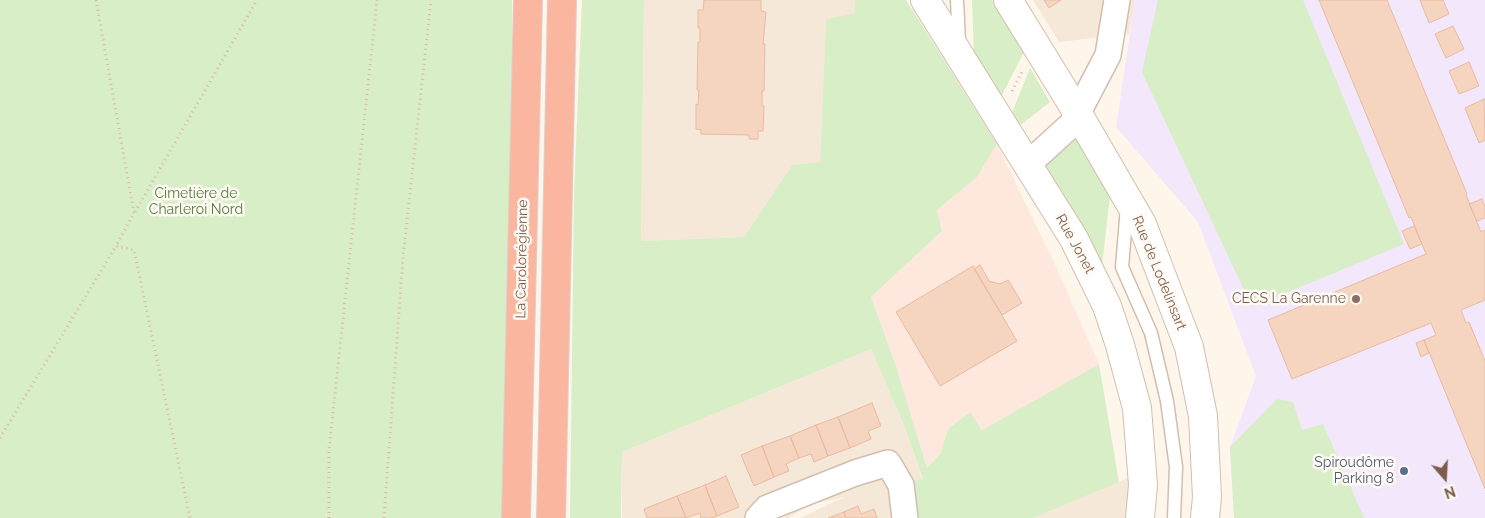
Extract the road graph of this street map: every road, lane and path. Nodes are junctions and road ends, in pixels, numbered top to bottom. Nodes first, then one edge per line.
1 (96, 0) edge
2 (257, 0) edge
3 (376, 0) edge
4 (430, 0) edge
5 (528, 0) edge
6 (562, 0) edge
7 (925, 0) edge
8 (957, 0) edge
9 (1008, 0) edge
10 (1117, 0) edge
11 (1039, 50) junction
12 (960, 57) junction
13 (995, 110) junction
14 (1077, 112) junction
15 (1027, 165) junction
16 (1127, 199) junction
17 (134, 213) junction
18 (116, 246) junction
19 (0, 438) edge
20 (190, 518) edge
21 (329, 518) edge
22 (384, 518) edge
23 (516, 518) edge
24 (551, 518) edge
25 (758, 518) edge
26 (906, 518) edge
27 (1140, 518) edge
28 (1174, 518) edge
29 (1205, 518) edge

1 - 17 path
2 - 17 path
3 - 21 path
4 - 22 path
5 - 23 highway, La Carolorégienne
6 - 24 highway
7 - 12 street, Rue Jonet
8 - 12 lane
9 - 11 street, Rue de Lodelinsart
10 - 14 street
11 - 13 path
11 - 14 street, Rue de Lodelinsart
12 - 13 street, Rue Jonet
13 - 15 street, Rue Jonet
14 - 15 street
14 - 16 street, Rue de Lodelinsart
15 - 27 street, Rue Jonet
16 - 28 lane
16 - 29 street, Rue de Lodelinsart
17 - 18 path
18 - 19 path
18 - 20 path
25 - 26 street

